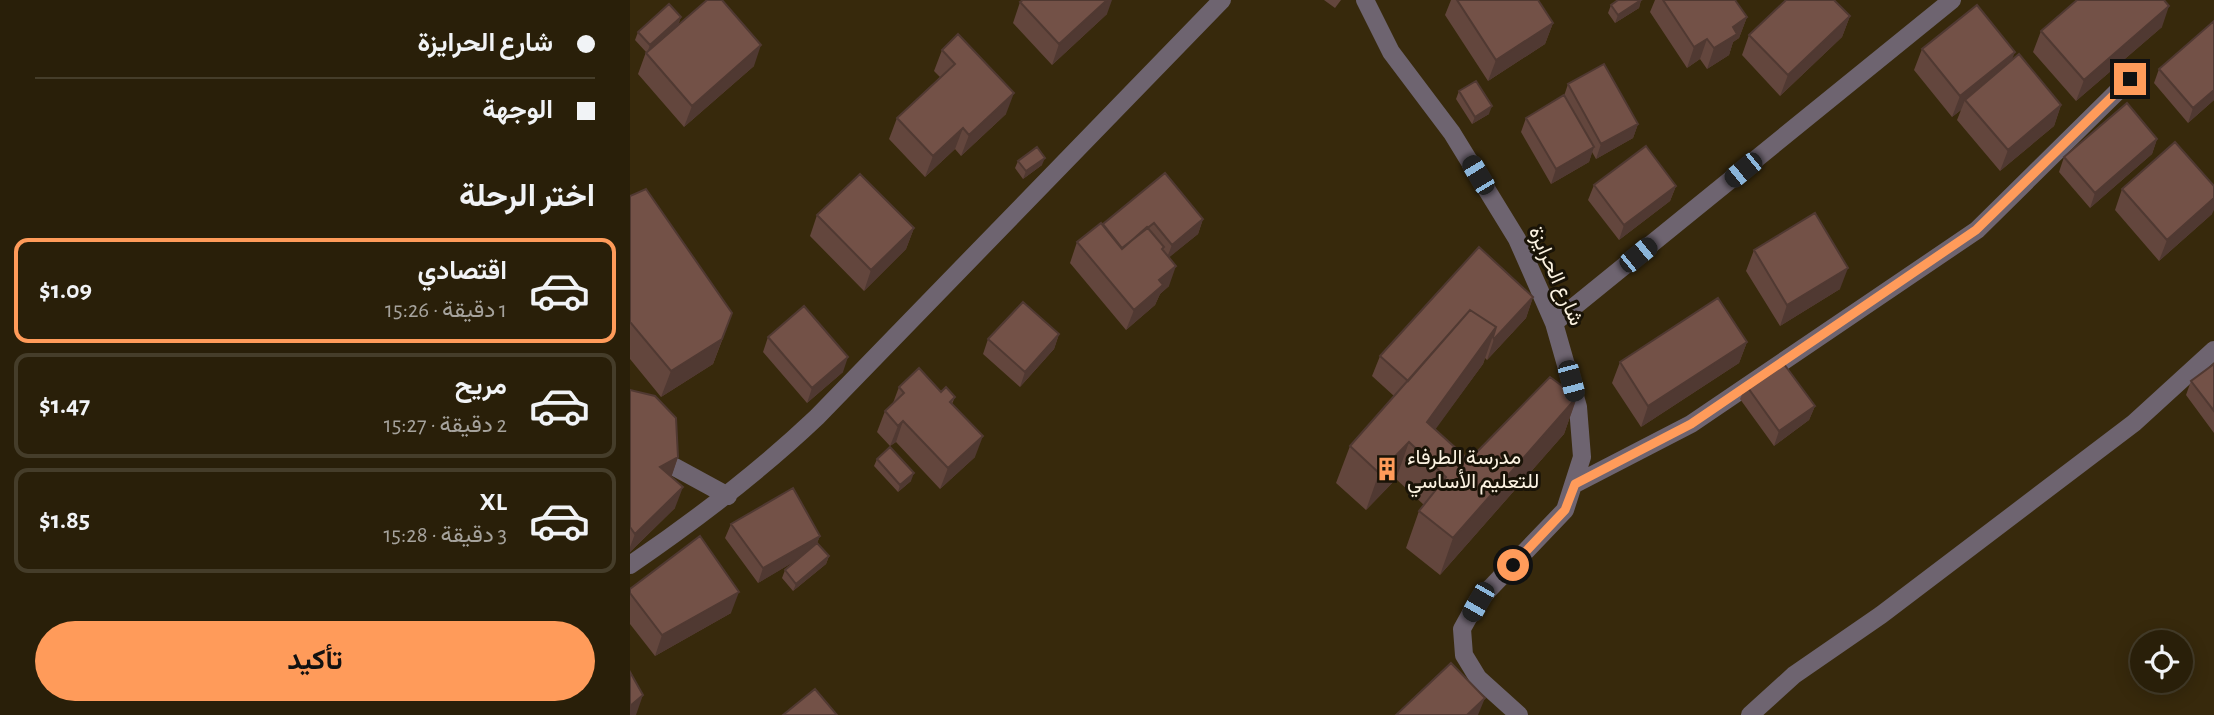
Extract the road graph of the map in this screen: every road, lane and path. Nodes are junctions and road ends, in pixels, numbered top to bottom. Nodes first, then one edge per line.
1 (1223, 0) edge
2 (1365, 0) edge
3 (1952, 0) edge
4 (2130, 79) dead end
5 (1554, 323) junction
6 (2214, 350) edge
7 (630, 437) edge
8 (1575, 484) junction
9 (728, 496) junction
10 (630, 565) edge
11 (1519, 715) edge
12 (1750, 715) edge

1 - 9 street
2 - 5 street, شارع الحرايزة
3 - 5 street
4 - 8 street
5 - 8 street, شارع الحرايزة
6 - 12 street
7 - 9 street
8 - 11 street, شارع الحرايزة
9 - 10 street

